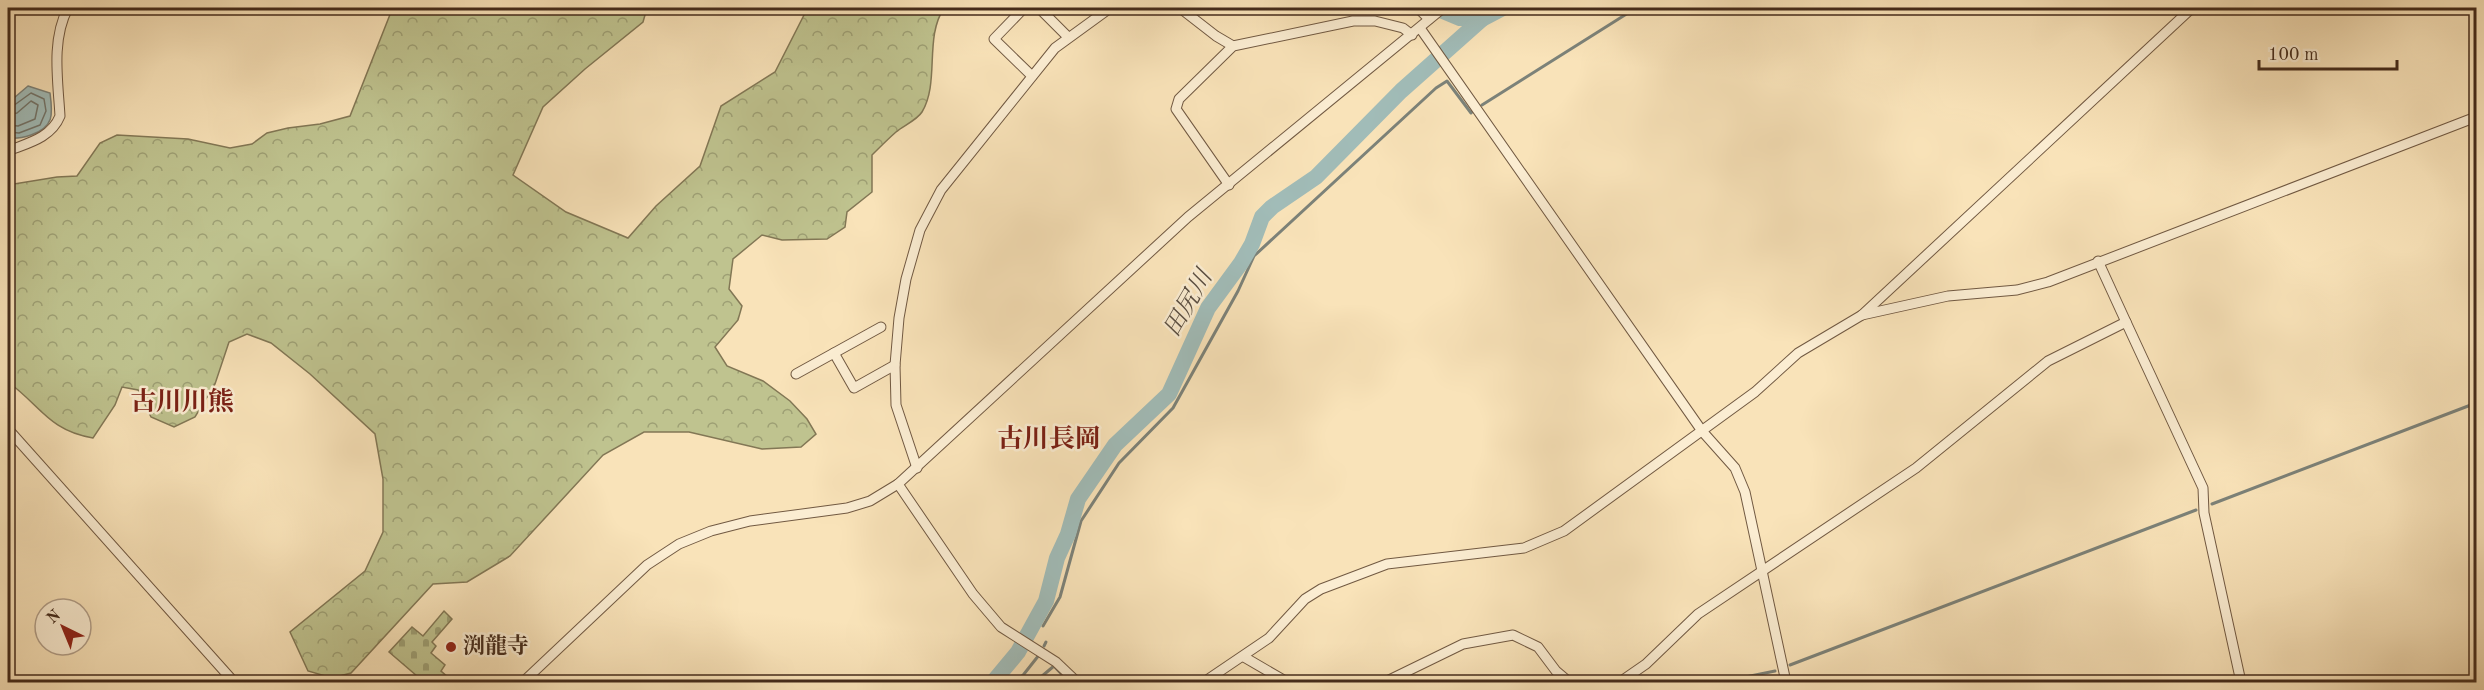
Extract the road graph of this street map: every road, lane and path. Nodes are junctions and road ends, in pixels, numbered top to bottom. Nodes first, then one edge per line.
1 (68, 8) edge
2 (1024, 8) edge
3 (1039, 8) edge
4 (1110, 8) edge
5 (1180, 8) edge
6 (1418, 8) edge
7 (1443, 8) edge
8 (2192, 8) edge
9 (1432, 17) junction
10 (1420, 28) junction
11 (1412, 35) junction
12 (1068, 37) junction
13 (1233, 46) junction
14 (1032, 76) junction
15 (2476, 117) edge
16 (8, 151) edge
17 (1229, 185) junction
18 (2098, 261) junction
19 (1862, 315) junction
20 (2126, 322) junction
21 (881, 327) dead end
22 (834, 353) junction
23 (896, 365) junction
24 (796, 374) dead end
25 (8, 429) edge
26 (1702, 431) junction
27 (11, 440) edge
28 (917, 468) junction
29 (898, 484) junction
30 (1761, 570) junction
31 (1244, 657) junction
32 (234, 682) edge
33 (523, 682) edge
34 (1077, 682) edge
35 (1204, 682) edge
36 (1287, 682) edge
37 (1385, 682) edge
38 (1569, 682) edge
39 (1620, 682) edge
40 (1786, 682) edge
41 (2241, 682) edge

1 - 16 street
2 - 14 street
3 - 12 street
4 - 12 street
5 - 13 street
6 - 9 street
7 - 9 street
8 - 19 street
9 - 10 street
10 - 11 street
10 - 26 street
11 - 13 street
11 - 17 street
12 - 14 street
13 - 17 street
14 - 23 street
15 - 18 street
17 - 28 street
18 - 19 street
18 - 20 street
19 - 26 street
20 - 30 street
20 - 41 street
21 - 22 street
22 - 23 street
22 - 24 street
23 - 28 street
25 - 27 street
26 - 30 street
26 - 31 street
27 - 32 street
28 - 29 street
29 - 33 street
29 - 34 street
30 - 39 street
30 - 40 street
31 - 35 street
31 - 36 street
37 - 38 street

